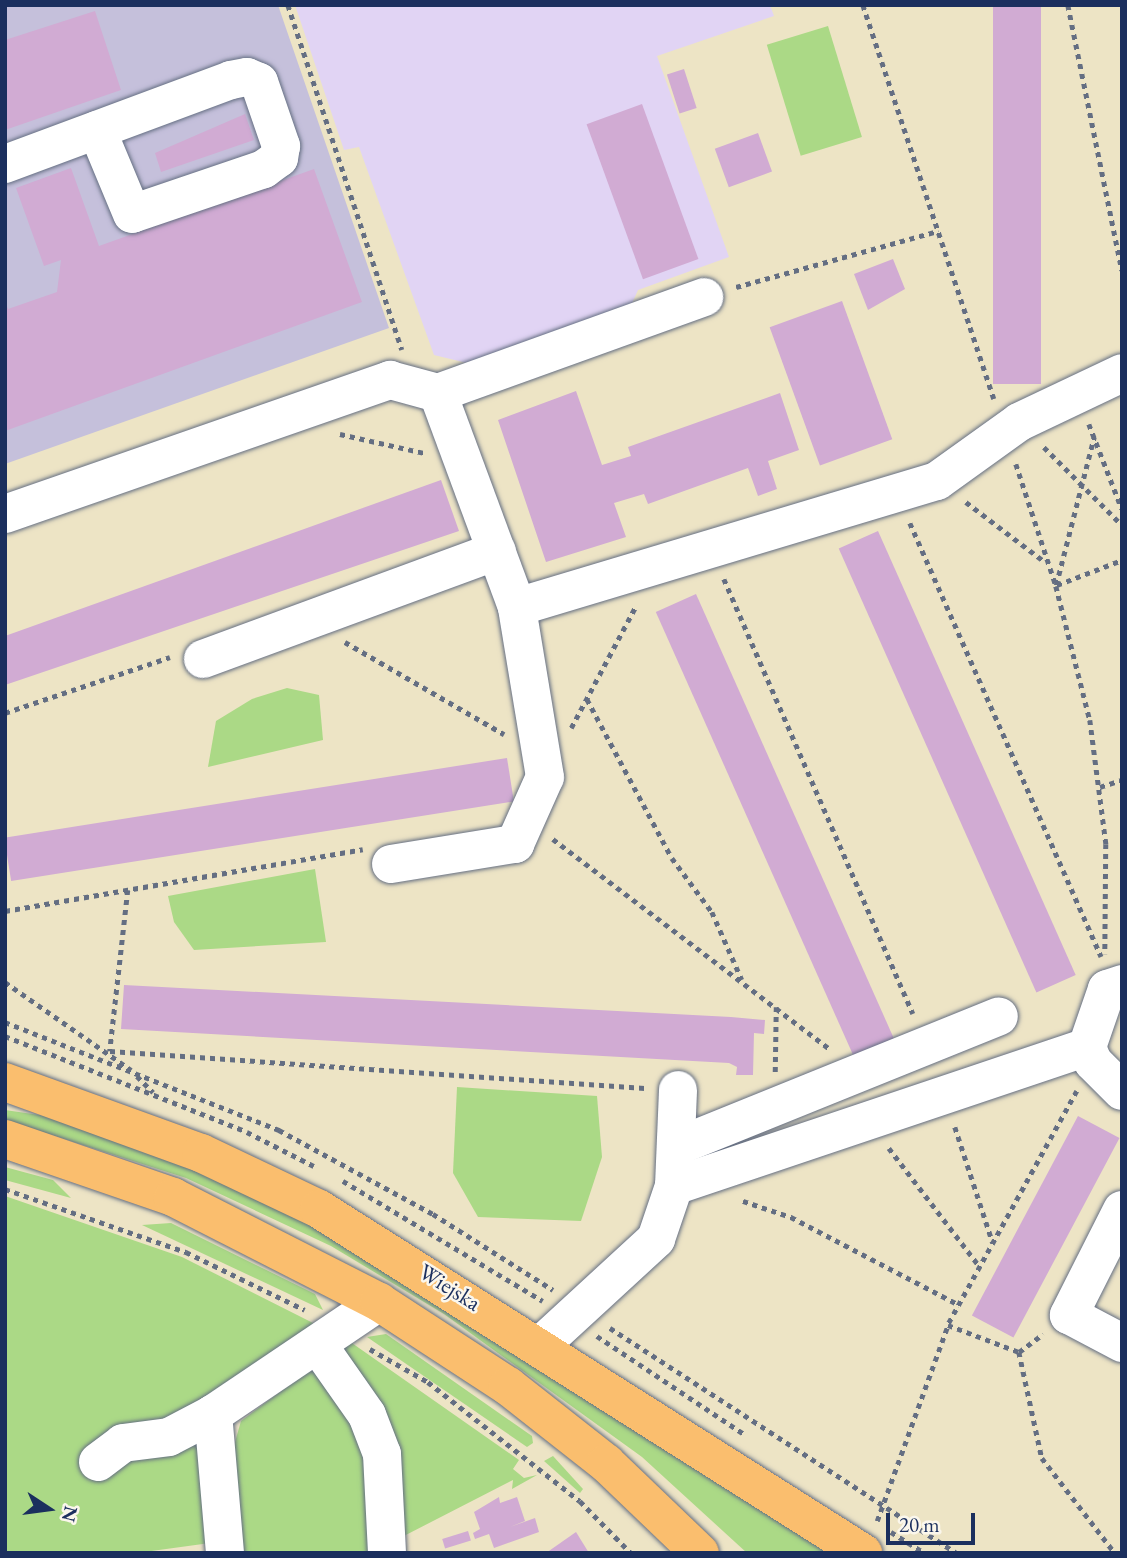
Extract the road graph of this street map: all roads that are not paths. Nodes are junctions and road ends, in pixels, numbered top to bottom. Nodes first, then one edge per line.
1 (97, 130) junction
2 (5, 164) edge
3 (704, 297) road end
4 (1122, 373) edge
5 (423, 388) junction
6 (5, 514) edge
7 (497, 551) junction
8 (517, 607) junction
9 (203, 659) road end
10 (391, 864) road end
11 (1122, 984) edge
12 (999, 1016) dead end
13 (1090, 1055) junction
14 (5, 1082) edge
15 (678, 1090) road end
16 (1122, 1091) edge
17 (5, 1139) edge
18 (678, 1146) junction
19 (674, 1186) junction
20 (1122, 1210) edge
21 (379, 1302) junction
22 (1122, 1343) edge
23 (542, 1344) junction
24 (318, 1345) junction
25 (213, 1414) junction
26 (98, 1462) dead end
27 (875, 1534) edge
28 (225, 1553) edge
29 (387, 1553) edge
30 (701, 1553) edge

1 - 1 street
1 - 2 street
3 - 5 street
4 - 8 street
5 - 6 street
5 - 7 street
7 - 8 street
7 - 9 street
8 - 10 street
11 - 13 street
12 - 18 street
13 - 16 street
13 - 19 street
14 - 23 main road, Wiejska
15 - 18 street
17 - 21 main road
18 - 19 street
19 - 23 street
20 - 22 street
21 - 24 street
21 - 30 main road
23 - 27 main road, Wiejska
24 - 25 street
24 - 29 street
25 - 26 street
25 - 28 street

